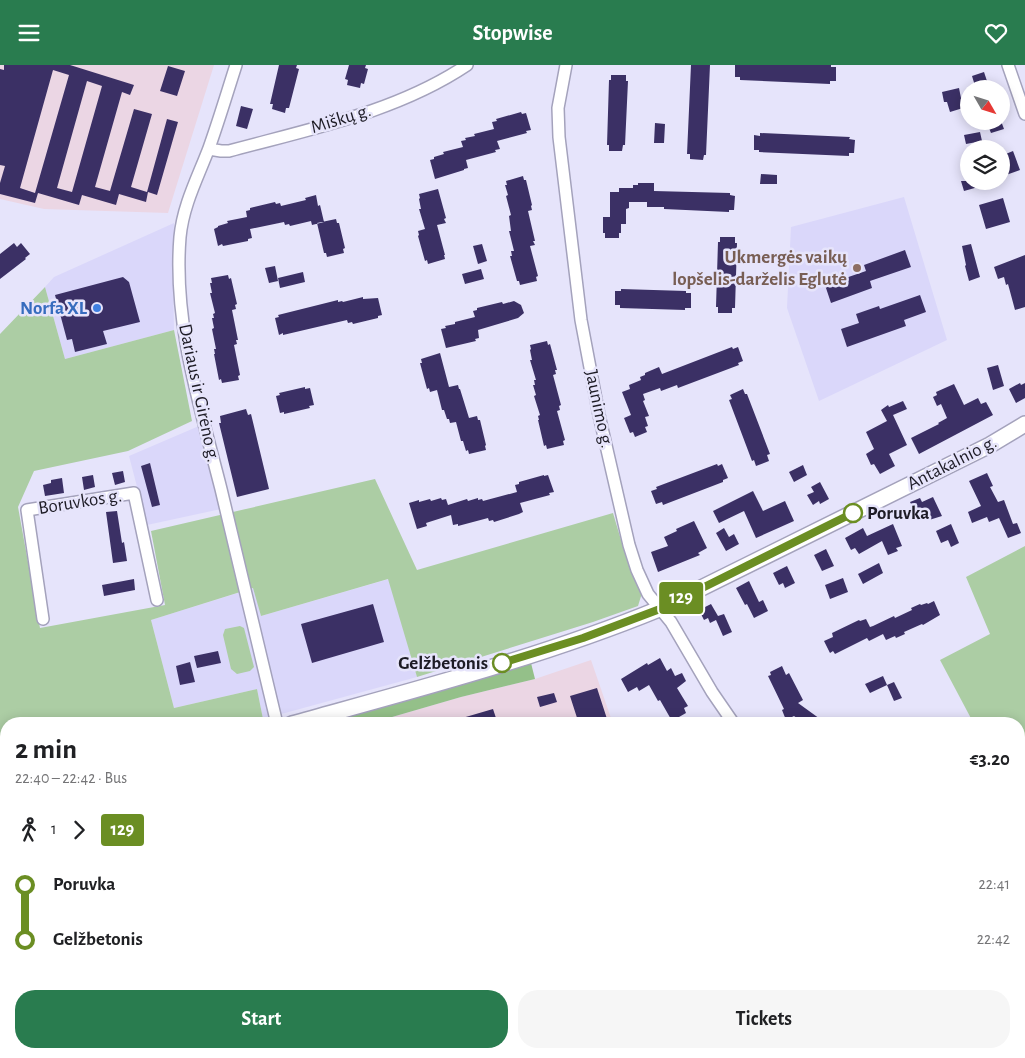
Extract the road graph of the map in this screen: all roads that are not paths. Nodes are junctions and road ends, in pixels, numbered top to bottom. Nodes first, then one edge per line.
1 (236, 65) edge
2 (467, 65) edge
3 (566, 65) edge
4 (1008, 65) edge
5 (1025, 114) edge
6 (209, 149) junction
7 (1025, 424) edge
8 (157, 600) dead end
9 (660, 609) junction
10 (43, 619) dead end
11 (275, 717) edge
12 (318, 717) edge
13 (729, 717) edge

1 - 6 street, Dariaus ir Girėno g.
2 - 6 street, Miškų g.
3 - 9 street, Jaunimo g.
4 - 5 street
6 - 11 street, Dariaus ir Girėno g.
7 - 9 main road, Antakalnio g.
8 - 10 street, Boruvkos g.
9 - 12 main road, Antakalnio g.
9 - 13 street, Jaunimo g.

